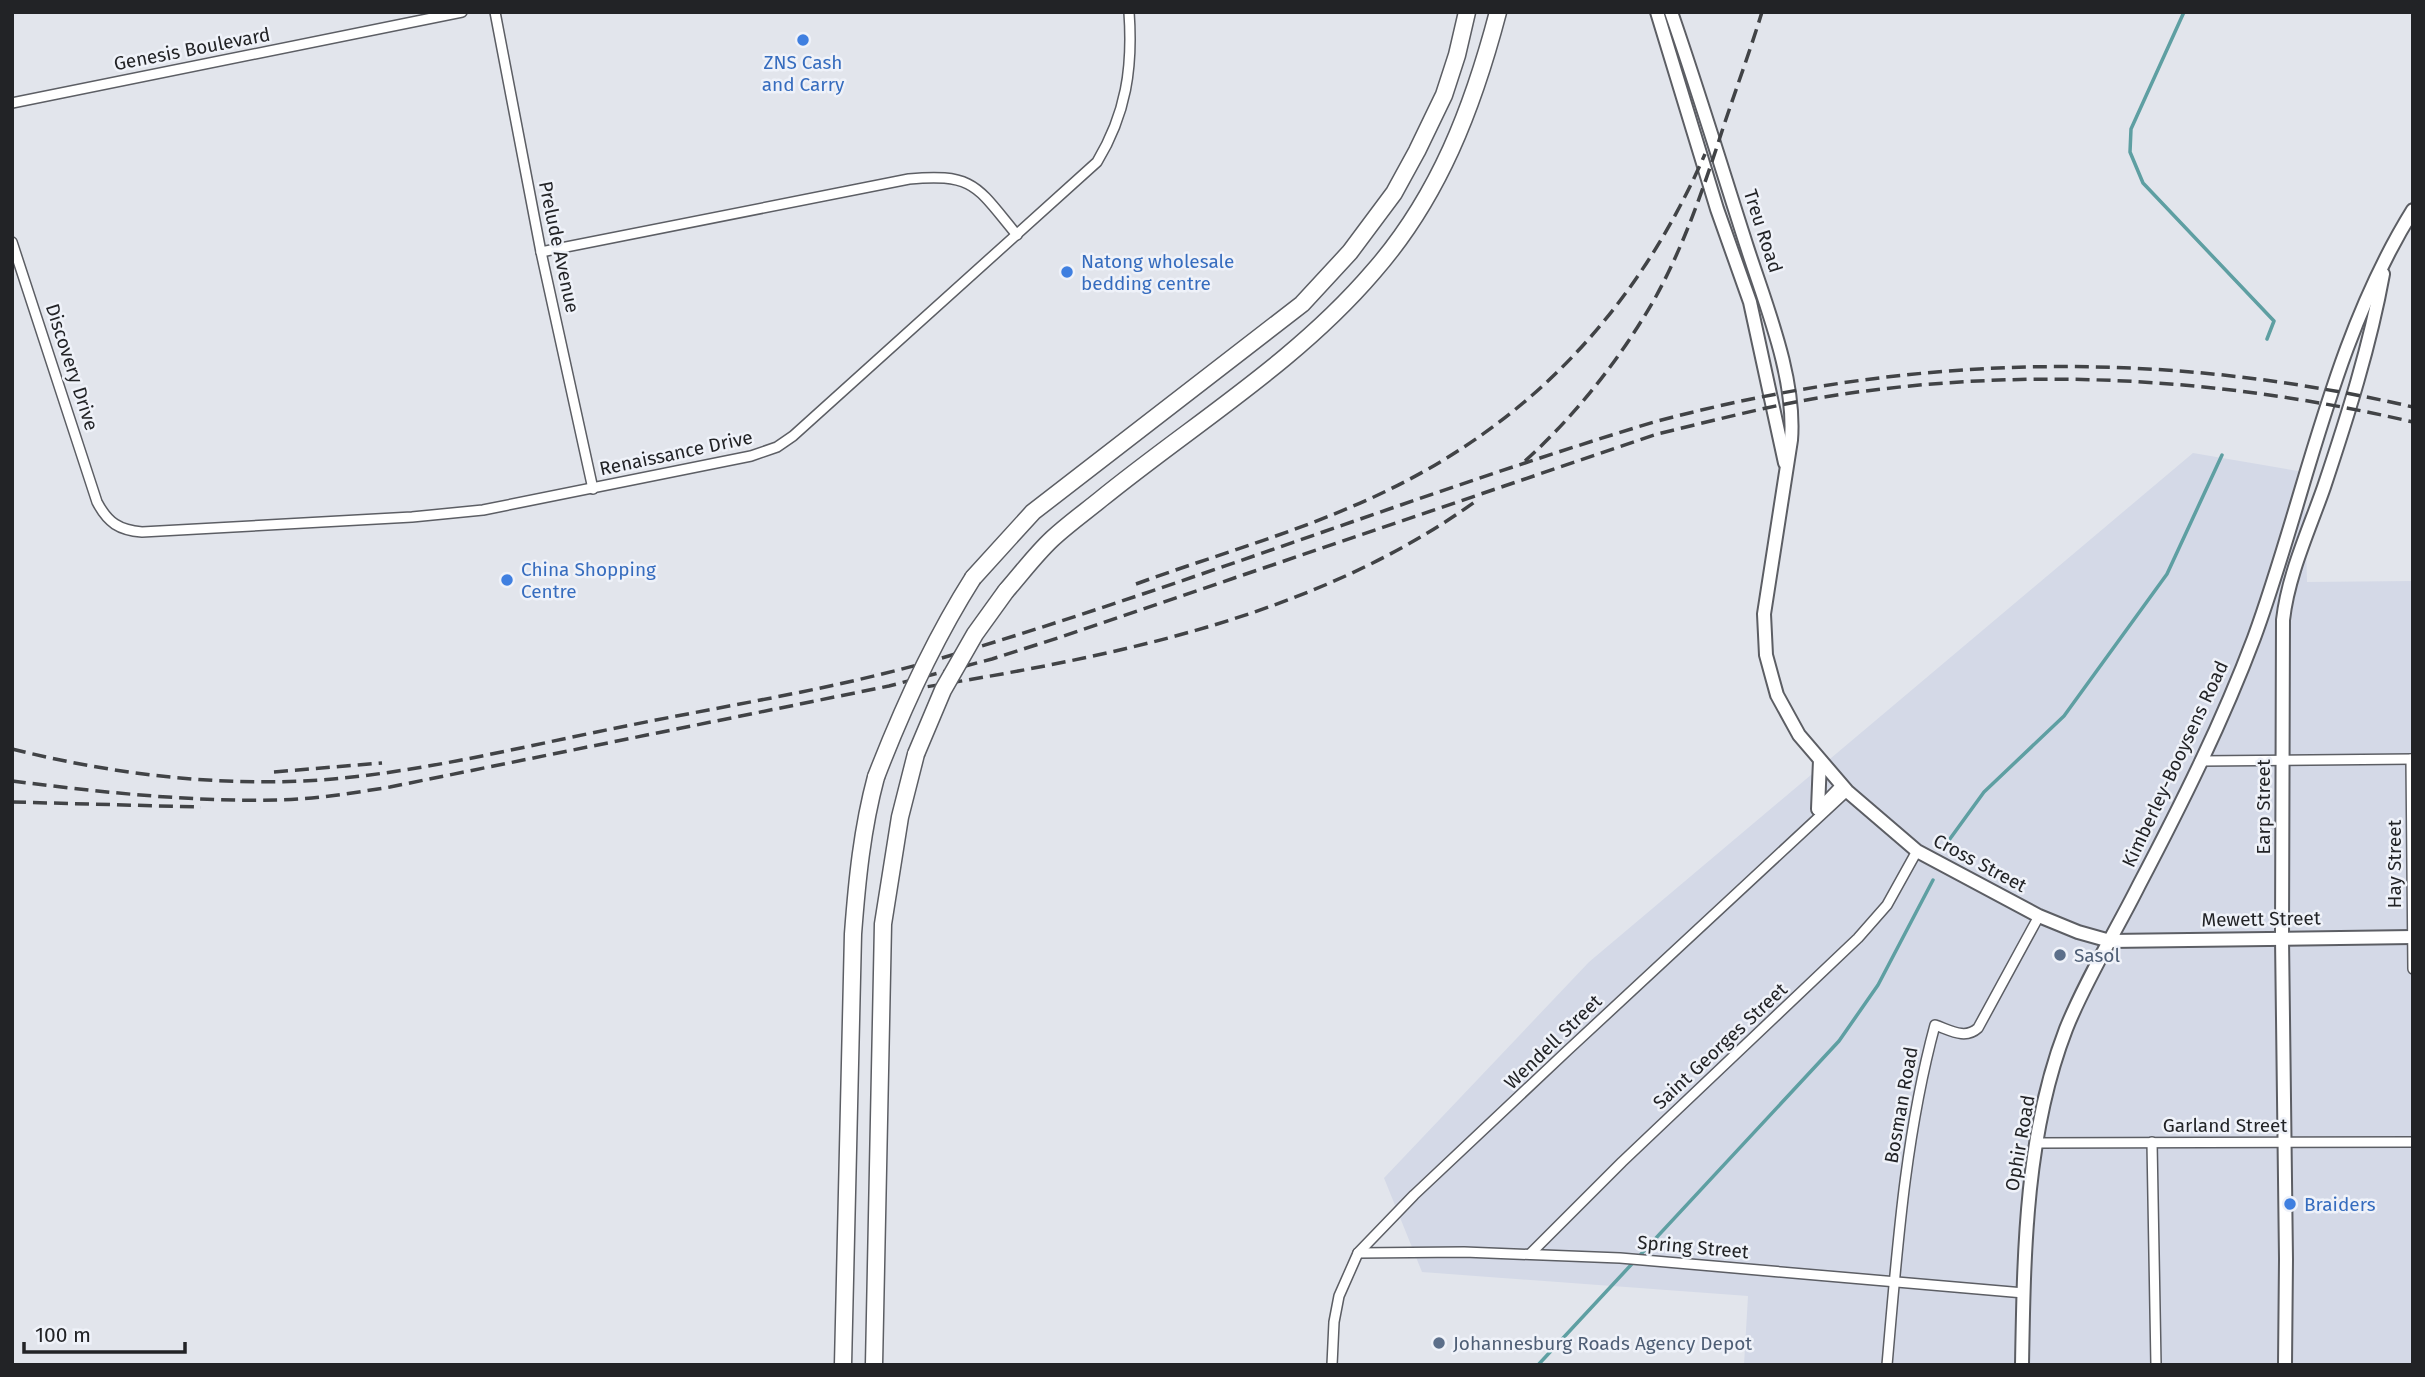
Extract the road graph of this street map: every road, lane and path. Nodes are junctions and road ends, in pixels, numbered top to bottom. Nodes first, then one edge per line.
1 (462, 12) edge
2 (495, 12) edge
3 (1129, 12) edge
4 (1468, 12) edge
5 (1499, 12) edge
6 (1657, 12) edge
7 (1671, 12) edge
8 (12, 103) edge
9 (2413, 210) edge
10 (1017, 235) junction
11 (12, 242) edge
12 (541, 252) junction
13 (2384, 264) junction
14 (1786, 466) junction
15 (593, 489) junction
16 (97, 502) joint
17 (2300, 556) junction
18 (2268, 596) junction
19 (2254, 637) junction
20 (2282, 638) junction
21 (2412, 759) edge
22 (1820, 760) junction
23 (2283, 760) junction
24 (2200, 761) junction
25 (1844, 788) junction
26 (1818, 809) junction
27 (1923, 855) junction
28 (1773, 858) junction
29 (2039, 916) junction
30 (2412, 937) edge
31 (2282, 938) junction
32 (2110, 941) junction
33 (2413, 969) edge
34 (2152, 1142) junction
35 (2284, 1142) junction
36 (2413, 1142) edge
37 (2037, 1143) junction
38 (1358, 1253) junction
39 (1530, 1254) junction
40 (1893, 1282) junction
41 (2024, 1293) junction
42 (843, 1365) edge
43 (874, 1365) edge
44 (1332, 1365) edge
45 (1887, 1365) edge
46 (2022, 1365) edge
47 (2156, 1365) edge
48 (2286, 1365) edge

1 - 8 street, Genesis Boulevard
2 - 12 street, Prelude Avenue
3 - 10 street, Renaissance Drive
4 - 42 highway, bridge
5 - 43 highway, bridge
6 - 14 street, Treu Road
7 - 14 street, Treu Road
9 - 13 street, Earp Street
10 - 12 street
10 - 15 street, Renaissance Drive
11 - 16 street, Discovery Drive
12 - 15 street, Prelude Avenue
13 - 17 street, Earp Street
13 - 18 street, Earp Street
14 - 22 street, Treu Road
15 - 16 street, Renaissance Drive
17 - 18 street
17 - 20 street, Earp Street
18 - 19 street, Kimberley-Booysens Road
19 - 20 street
19 - 24 street, Kimberley-Booysens Road
20 - 23 street, Earp Street
21 - 23 street
21 - 30 street, Hay Street
22 - 25 street, Treu Road
22 - 26 street
23 - 24 street
23 - 31 street, Earp Street
24 - 32 street, Kimberley-Booysens Road
25 - 26 street, Wendell Street
25 - 27 street, Cross Street
25 - 28 street, Wendell Street
26 - 28 street, Wendell Street
27 - 29 street, Cross Street
27 - 39 street, Saint Georges Street
28 - 38 street, Wendell Street
29 - 32 street, Cross Street
29 - 40 street, Bosman Road
30 - 31 street, Mewett Street
30 - 33 street, Hay Street
31 - 32 street, Mewett Street
31 - 35 street, Earp Street
32 - 37 street, Ophir Road
34 - 35 street, Garland Street
34 - 37 street, Garland Street
34 - 47 street
35 - 36 street, Garland Street
35 - 48 street, Earp Street
37 - 41 street, Ophir Road
38 - 39 street, Spring Street
38 - 44 street
39 - 40 street, Spring Street
40 - 41 street, Spring Street
40 - 45 street, Bosman Road
41 - 46 street, Ophir Road

